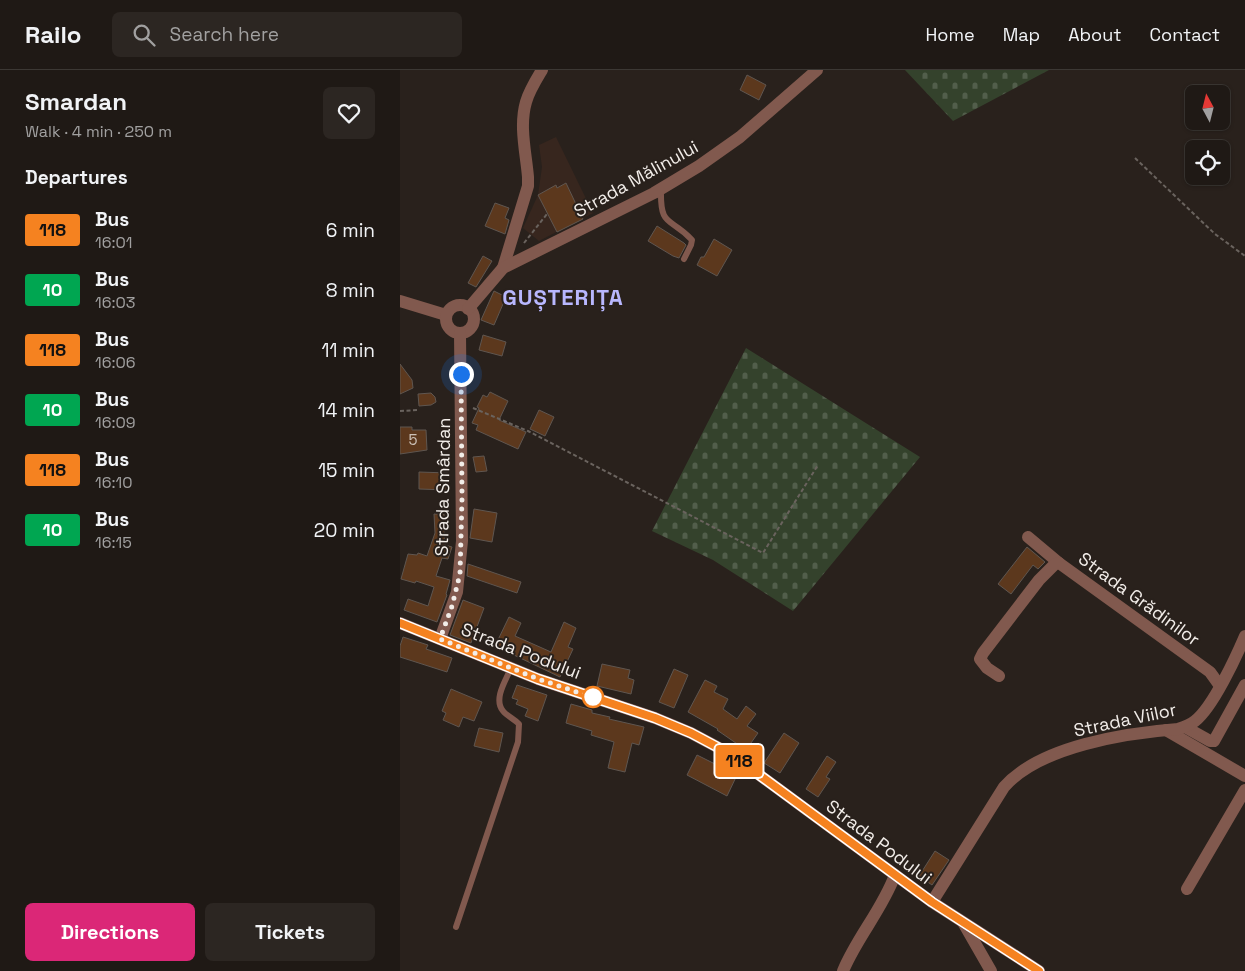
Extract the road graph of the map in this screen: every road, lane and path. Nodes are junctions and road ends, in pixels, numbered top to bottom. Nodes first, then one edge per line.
1 (542, 70) edge
2 (818, 70) edge
3 (1135, 158) dead end
4 (661, 189) junction
5 (547, 214) dead end
6 (522, 245) dead end
7 (1245, 256) edge
8 (684, 259) dead end
9 (504, 268) junction
10 (400, 302) edge
11 (468, 309) junction
12 (446, 315) junction
13 (460, 333) junction
14 (418, 410) dead end
15 (478, 410) dead end
16 (400, 411) edge
17 (818, 465) dead end
18 (1028, 537) dead end
19 (1059, 563) junction
20 (400, 623) edge
21 (1245, 636) edge
22 (440, 639) junction
23 (511, 668) junction
24 (1000, 676) dead end
25 (1245, 684) edge
26 (1220, 686) junction
27 (1185, 727) junction
28 (1166, 730) junction
29 (1026, 768) joint
30 (1245, 776) edge
31 (1245, 790) edge
32 (896, 876) junction
33 (1187, 889) dead end
34 (932, 902) junction
35 (964, 924) junction
36 (456, 927) dead end
37 (843, 971) edge
38 (991, 971) edge
39 (1039, 971) edge

1 - 9 street
2 - 4 street, Strada Mălinului
3 - 7 path
4 - 8 lane
4 - 9 street, Strada Mălinului
5 - 6 path
9 - 11 street, Strada Mălinului
10 - 12 street
11 - 12 street
11 - 13 street
12 - 13 street
13 - 22 street, Strada Smârdan
14 - 16 path
15 - 17 path
18 - 19 street
19 - 24 street, Strada Grădinilor
19 - 26 street, Strada Grădinilor
20 - 22 street, Strada Podului
21 - 26 street, Strada Viilor
22 - 23 street, Strada Podului
23 - 32 street, Strada Podului
23 - 36 lane
25 - 27 street
26 - 27 street, Strada Viilor
27 - 28 street, Strada Viilor
28 - 29 street, Strada Viilor
28 - 30 street
29 - 34 street, Strada Podului
31 - 33 street
32 - 34 street, Strada Podului
32 - 37 street
34 - 35 street, Strada Podului
35 - 38 street
35 - 39 street, Strada Podului

